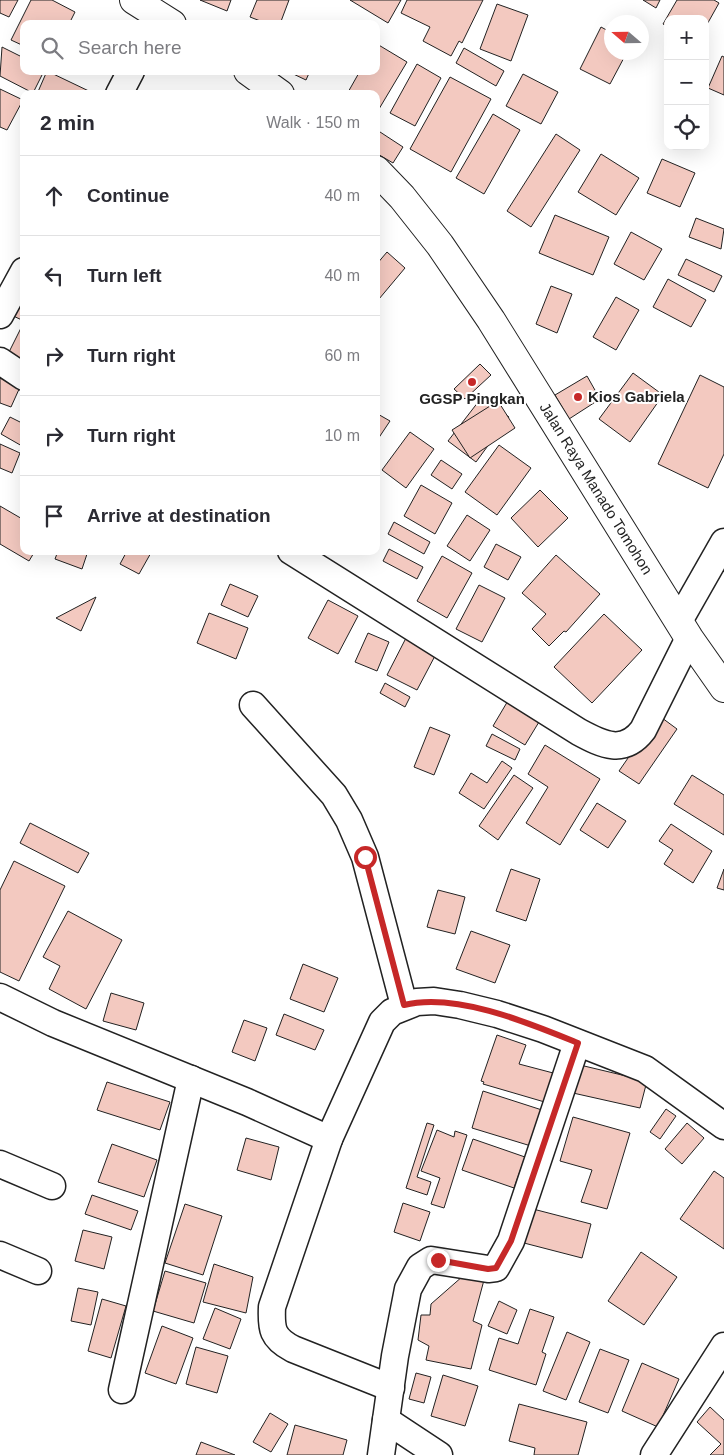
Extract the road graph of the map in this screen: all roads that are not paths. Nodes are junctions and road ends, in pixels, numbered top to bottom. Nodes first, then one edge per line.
1 (134, 0) edge
2 (166, 20) edge
3 (129, 75) edge
4 (254, 75) edge
5 (121, 90) edge
6 (274, 90) edge
7 (380, 174) edge
8 (20, 278) edge
9 (0, 315) edge
10 (0, 362) edge
11 (20, 374) edge
12 (724, 542) edge
13 (297, 555) edge
14 (684, 630) junction
15 (724, 688) edge
16 (252, 705) dead end
17 (1, 1002) edge
18 (404, 1005) junction
19 (578, 1043) junction
20 (191, 1079) junction
21 (724, 1126) edge
22 (329, 1139) junction
23 (0, 1164) edge
24 (52, 1186) dead end
25 (0, 1255) edge
26 (38, 1272) dead end
27 (724, 1346) edge
28 (391, 1388) junction
29 (122, 1390) dead end
30 (386, 1420) junction
31 (381, 1455) edge
32 (439, 1455) edge
33 (654, 1455) edge

1 - 2 highway
3 - 5 street
4 - 6 highway
7 - 14 highway, Jalan Raya Manado Tomohon
8 - 9 street
10 - 11 street
12 - 14 street
13 - 14 street
14 - 15 highway, Jalan Raya Manado Tomohon
16 - 18 street
17 - 20 street
18 - 19 street
18 - 22 street
19 - 21 street
19 - 28 street
20 - 22 street
20 - 29 street
22 - 28 street
23 - 24 street
25 - 26 street
27 - 33 street
28 - 30 street
30 - 31 street
30 - 32 street

